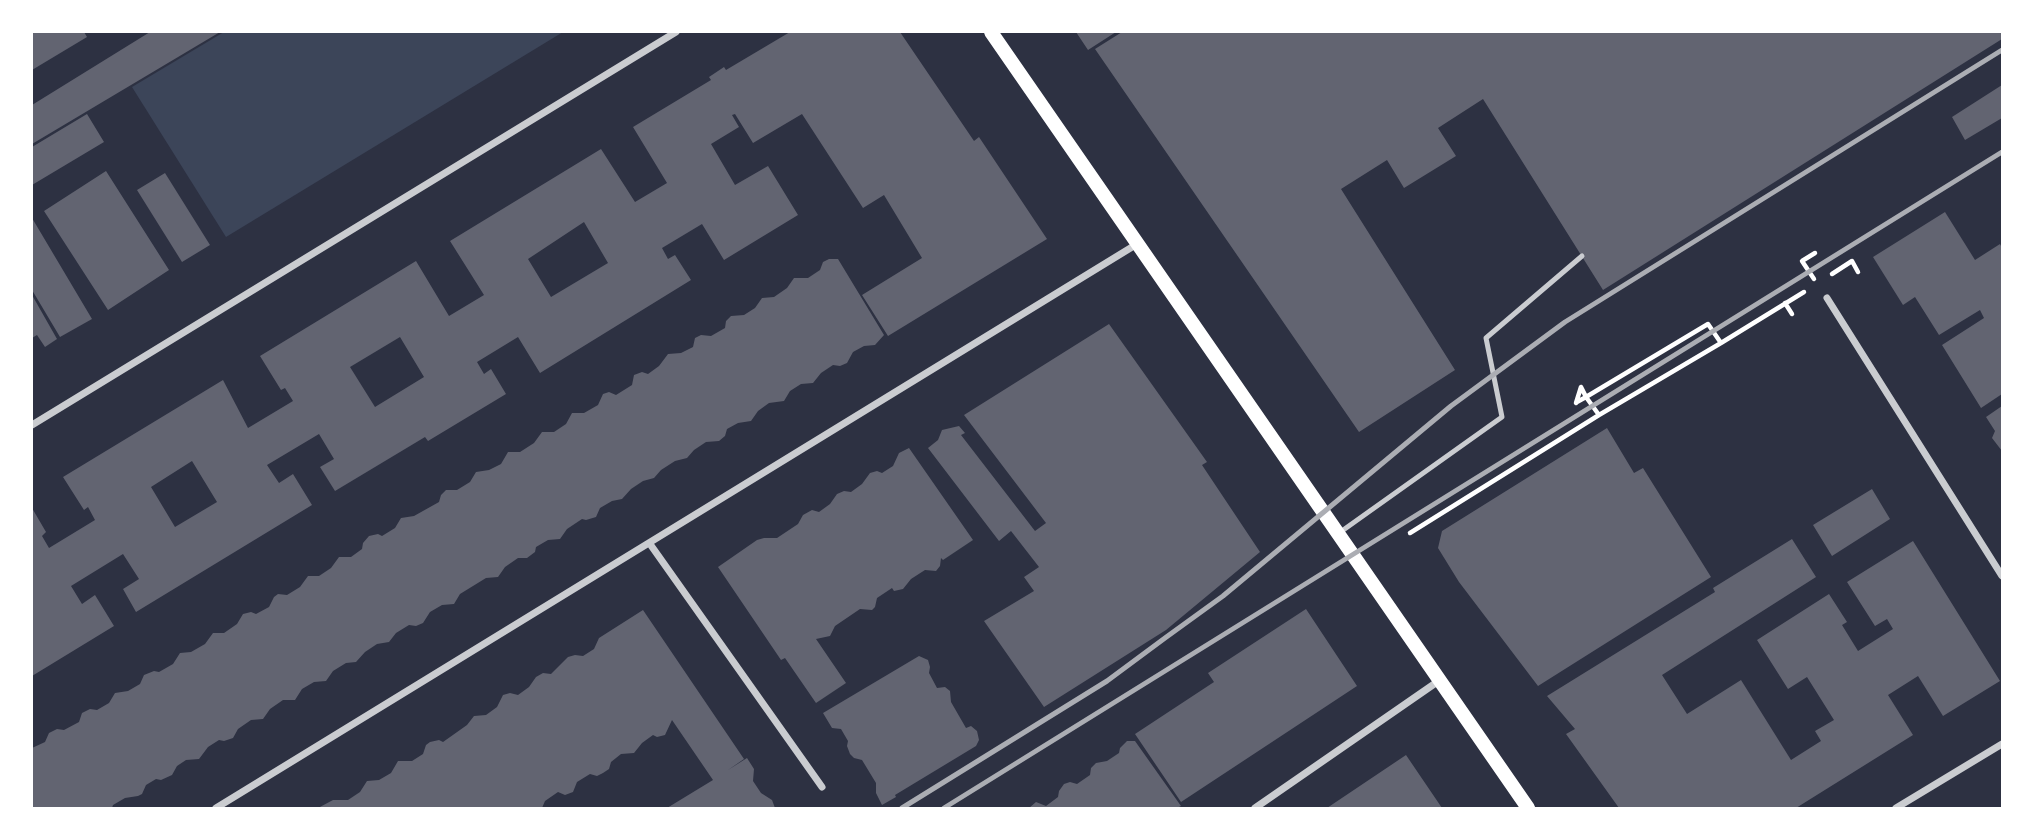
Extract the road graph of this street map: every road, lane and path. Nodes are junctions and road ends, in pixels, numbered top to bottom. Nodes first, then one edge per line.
1 (676, 32) edge
2 (990, 32) edge
3 (1137, 244) junction
4 (1815, 253) dead end
5 (1582, 256) dead end
6 (1802, 261) dead end
7 (1852, 261) dead end
8 (1858, 272) dead end
9 (1804, 292) dead end
10 (1827, 298) dead end
11 (1785, 303) junction
12 (1792, 314) dead end
13 (1721, 343) junction
14 (1599, 415) junction
15 (32, 425) edge
16 (1410, 533) dead end
17 (1339, 534) junction
18 (650, 544) junction
19 (2003, 576) edge
20 (1440, 680) junction
21 (2003, 744) edge
22 (821, 787) dead end
23 (216, 808) edge
24 (1255, 808) edge
25 (1528, 808) edge
26 (1896, 808) edge

1 - 15 street
2 - 3 main road
3 - 17 main road
3 - 18 street
4 - 6 path
5 - 17 lane
7 - 8 path
9 - 11 path
10 - 19 street
11 - 12 path
11 - 13 path
13 - 14 path
13 - 14 path
14 - 16 path
17 - 20 main road
18 - 22 street
18 - 23 street
20 - 24 street
20 - 25 main road
21 - 26 street

